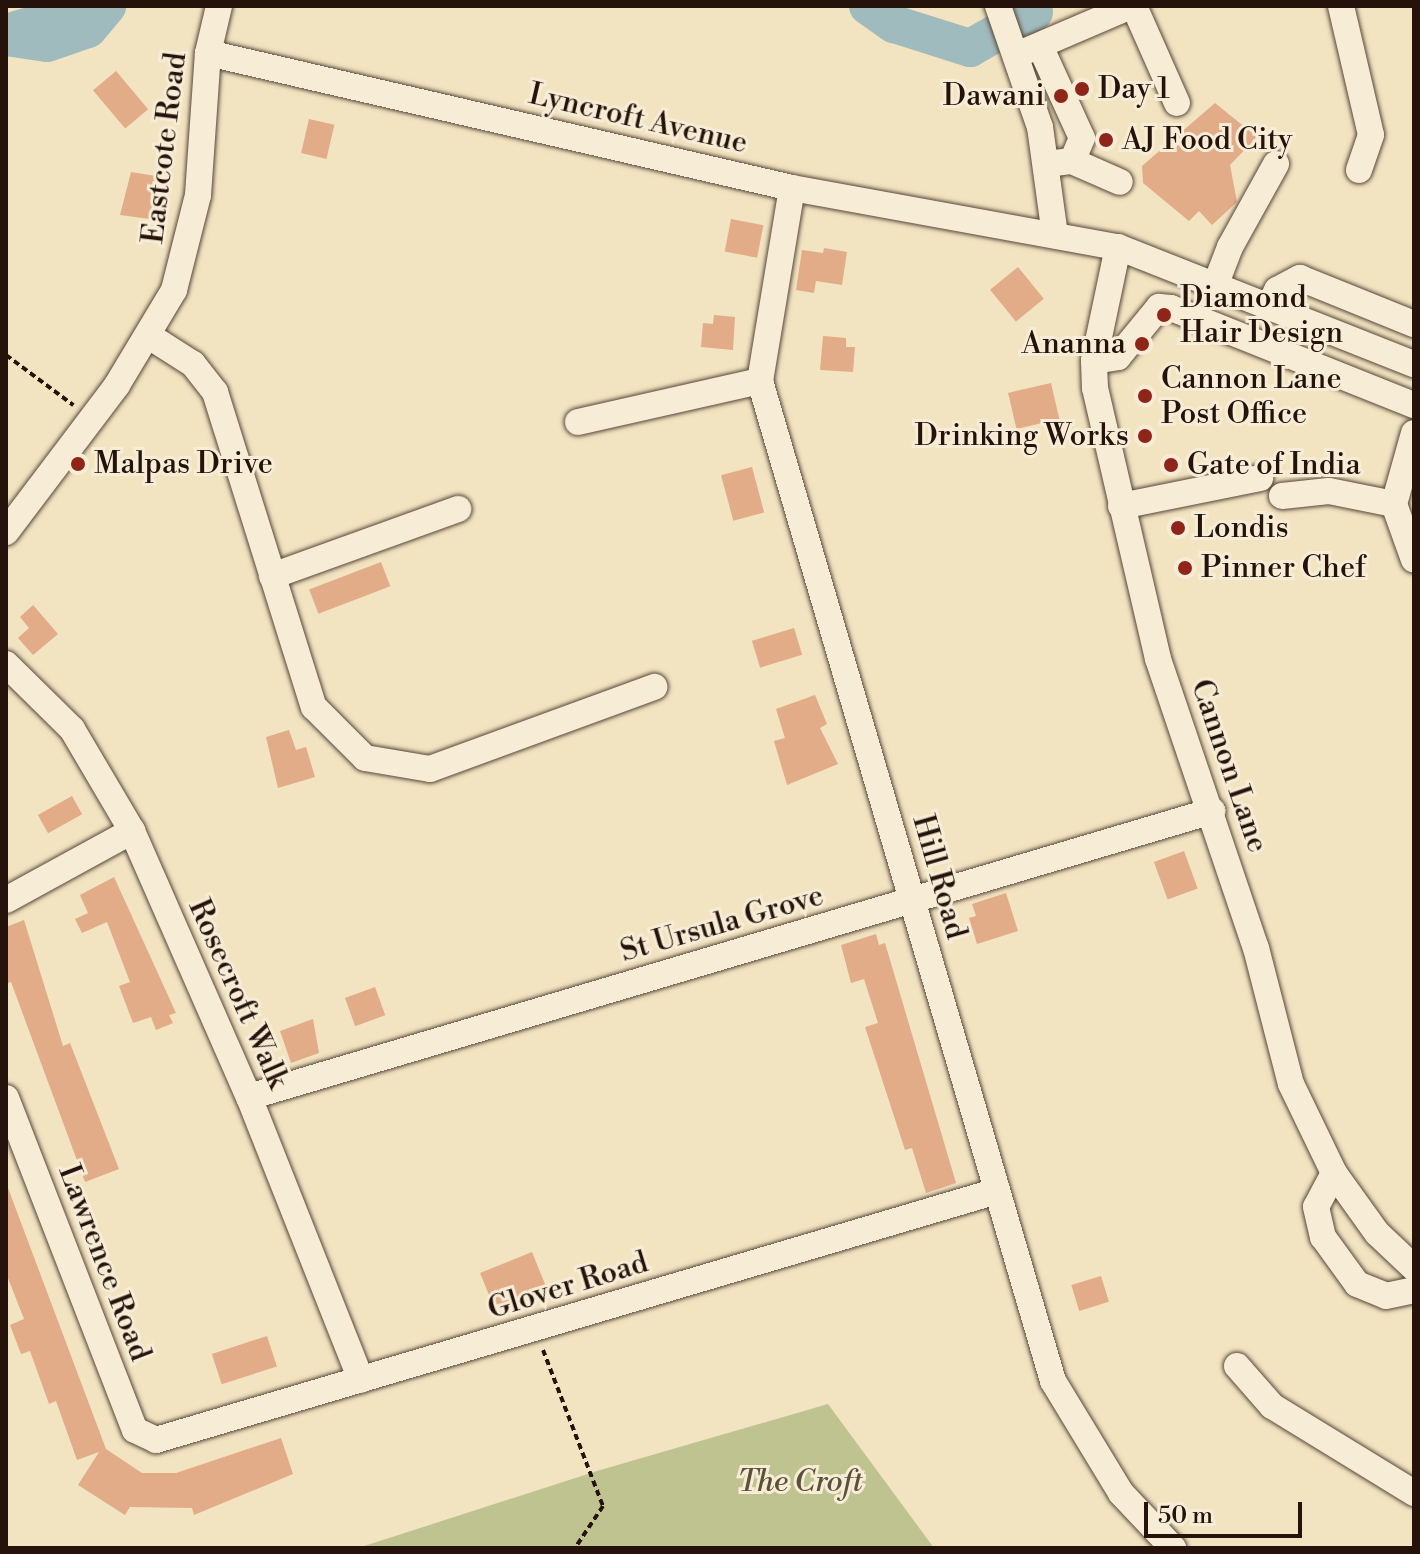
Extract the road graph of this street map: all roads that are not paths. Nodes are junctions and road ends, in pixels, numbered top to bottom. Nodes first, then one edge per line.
1 (219, 6) edge
2 (1133, 6) edge
3 (1341, 6) edge
4 (999, 8) edge
5 (1075, 17) edge
6 (1040, 46) junction
7 (1012, 47) junction
8 (208, 53) junction
9 (1177, 103) dead end
10 (1060, 163) junction
11 (1276, 164) dead end
12 (1359, 170) dead end
13 (1120, 182) dead end
14 (792, 188) junction
15 (1055, 235) junction
16 (1118, 247) junction
17 (1215, 286) junction
18 (1269, 306) junction
19 (1414, 324) edge
20 (149, 336) junction
21 (1094, 361) junction
22 (1414, 364) edge
23 (760, 381) junction
24 (1414, 405) edge
25 (578, 422) dead end
26 (1414, 433) edge
27 (1260, 478) dead end
28 (1282, 496) dead end
29 (1394, 504) junction
30 (1121, 506) junction
31 (458, 509) dead end
32 (6, 532) edge
33 (1414, 560) edge
34 (272, 576) junction
35 (6, 664) edge
36 (654, 687) dead end
37 (1212, 811) junction
38 (132, 831) junction
39 (6, 900) edge
40 (913, 900) junction
41 (249, 1097) junction
42 (6, 1098) edge
43 (1334, 1173) junction
44 (997, 1191) junction
45 (1414, 1268) edge
46 (1414, 1290) edge
47 (1237, 1366) dead end
48 (361, 1380) junction
49 (156, 1440) joint
50 (1414, 1493) edge
51 (1173, 1548) edge

1 - 8 street, Eastcote Road
2 - 5 street
2 - 9 street
3 - 12 street
4 - 7 street
5 - 6 street
6 - 7 street
6 - 10 street
7 - 10 street
8 - 14 street, Lyncroft Avenue
8 - 20 street, Eastcote Road
10 - 13 street
10 - 15 street
11 - 17 street
14 - 15 street, Lyncroft Avenue
14 - 23 street, Hill Road
15 - 16 street, Lyncroft Avenue
16 - 17 street, Lyncroft Avenue
16 - 21 street, Cannon Lane
17 - 18 street, Lyncroft Avenue
18 - 19 street
18 - 22 street, Lyncroft Avenue
20 - 32 street, Eastcote Road
20 - 34 street
21 - 24 street
21 - 30 street, Cannon Lane
23 - 25 street
23 - 40 street, Hill Road
26 - 29 street
27 - 30 street
28 - 29 street
29 - 33 street
30 - 37 street, Cannon Lane
31 - 34 street
34 - 36 street
35 - 38 street, Rosecroft Walk
37 - 40 street, St Ursula Grove
37 - 43 street, Cannon Lane
38 - 39 street
38 - 41 street, Rosecroft Walk
40 - 41 street, St Ursula Grove
40 - 44 street, Hill Road
41 - 48 street, Rosecroft Walk
42 - 49 street, Lawrence Road
43 - 45 street, Cannon Lane
43 - 46 street
44 - 48 street, Glover Road
44 - 51 street, Hill Road
47 - 50 street
48 - 49 street, Glover Road

